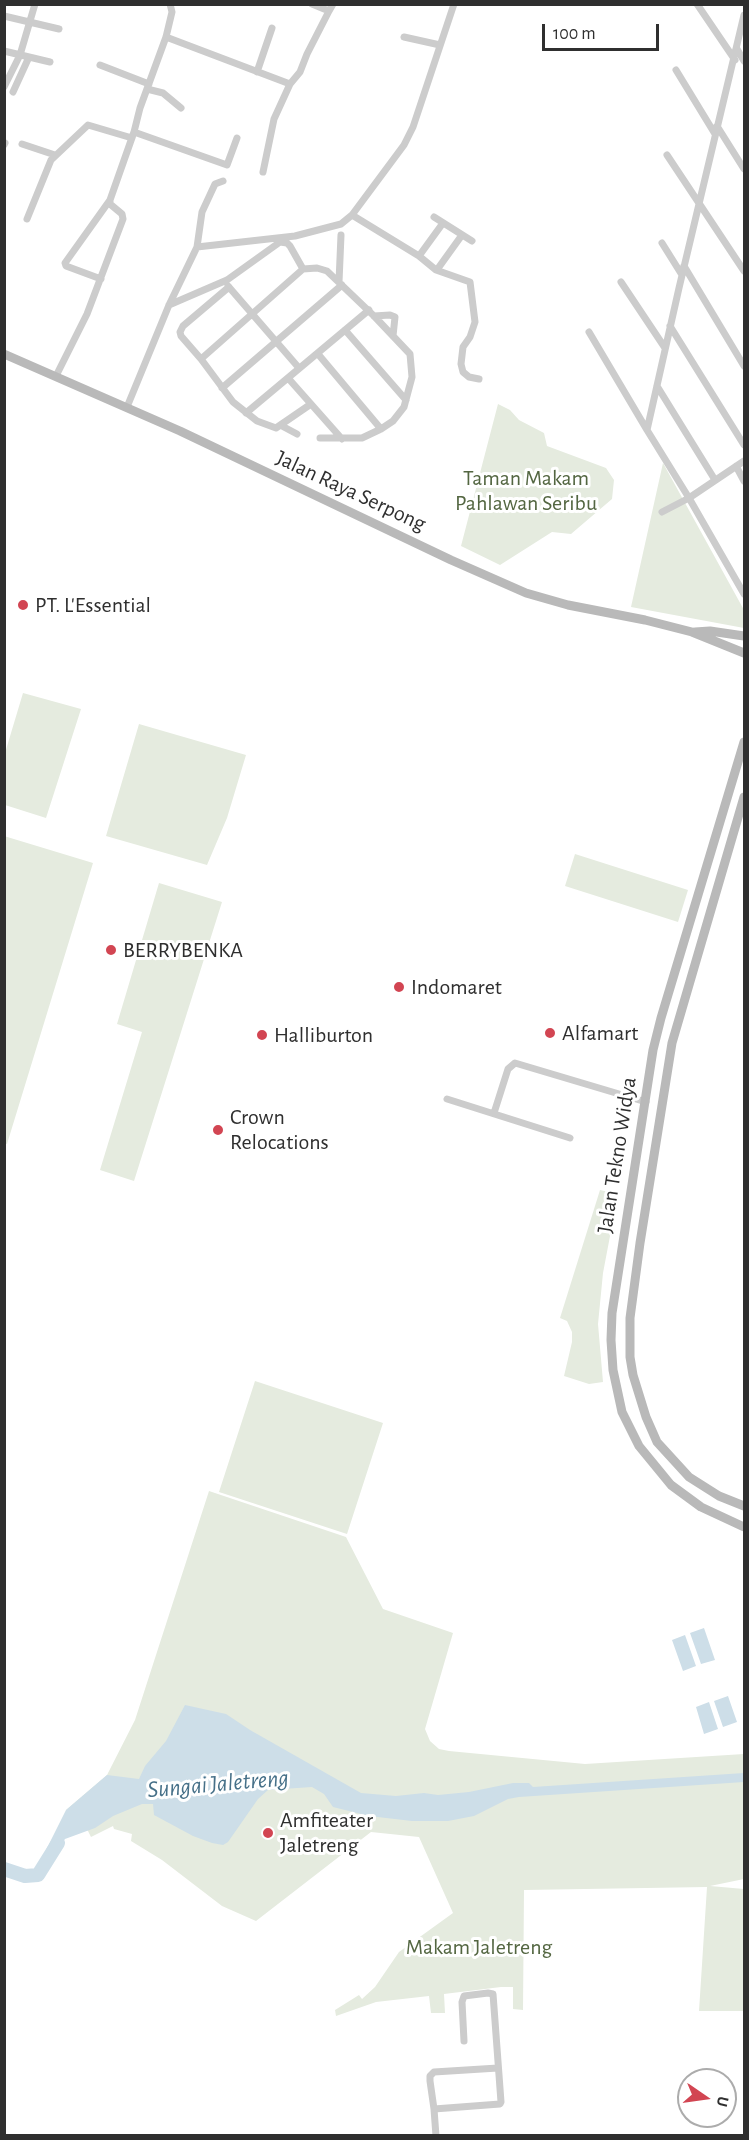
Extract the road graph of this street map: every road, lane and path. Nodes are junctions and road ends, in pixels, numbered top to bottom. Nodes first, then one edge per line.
1 (35, 4) edge
2 (170, 4) edge
3 (312, 4) edge
4 (454, 4) edge
5 (697, 4) edge
6 (331, 8) edge
7 (744, 15) edge
8 (4, 16) edge
9 (30, 22) junction
10 (59, 28) dead end
11 (272, 28) dead end
12 (404, 37) dead end
13 (166, 38) junction
14 (440, 45) junction
15 (737, 49) junction
16 (4, 51) edge
17 (20, 55) junction
18 (29, 57) junction
19 (735, 60) junction
20 (744, 61) edge
21 (50, 62) dead end
22 (100, 65) dead end
23 (676, 70) dead end
24 (256, 72) junction
25 (290, 84) junction
26 (4, 87) edge
27 (148, 87) junction
28 (13, 92) dead end
29 (181, 108) dead end
30 (717, 126) junction
31 (715, 134) junction
32 (133, 135) junction
33 (237, 138) dead end
34 (22, 144) dead end
35 (55, 155) junction
36 (667, 155) dead end
37 (744, 169) edge
38 (263, 172) dead end
39 (223, 181) dead end
40 (110, 200) junction
41 (699, 203) junction
42 (352, 215) junction
43 (434, 217) dead end
44 (27, 219) dead end
45 (443, 223) junction
46 (341, 235) dead end
47 (462, 235) junction
48 (472, 241) dead end
49 (662, 243) dead end
50 (197, 247) junction
51 (419, 255) junction
52 (684, 266) junction
53 (439, 267) dead end
54 (303, 269) junction
55 (744, 271) edge
56 (682, 275) junction
57 (101, 279) junction
58 (621, 282) dead end
59 (228, 284) junction
60 (341, 284) junction
61 (168, 305) junction
62 (371, 313) junction
63 (253, 314) junction
64 (670, 326) junction
65 (345, 330) junction
66 (589, 332) dead end
67 (393, 336) junction
68 (276, 342) junction
69 (666, 348) junction
70 (4, 354) edge
71 (318, 354) junction
72 (201, 359) junction
73 (744, 366) edge
74 (299, 368) junction
75 (56, 376) junction
76 (288, 378) junction
77 (479, 379) dead end
78 (657, 386) junction
79 (222, 388) junction
80 (406, 400) junction
81 (311, 404) junction
82 (127, 407) junction
83 (246, 413) junction
84 (282, 426) junction
85 (381, 429) junction
86 (647, 430) junction
87 (297, 434) dead end
88 (320, 438) dead end
89 (342, 439) junction
90 (744, 445) edge
91 (744, 460) edge
92 (736, 466) junction
93 (715, 480) junction
94 (744, 481) edge
95 (689, 498) junction
96 (662, 512) dead end
97 (742, 585) edge
98 (744, 594) edge
99 (692, 632) junction
100 (744, 636) edge
101 (744, 653) edge
102 (744, 742) edge
103 (744, 797) edge
104 (447, 1099) dead end
105 (646, 1102) junction
106 (494, 1113) junction
107 (570, 1138) dead end
108 (623, 1240) junction
109 (640, 1243) junction
110 (744, 1506) edge
111 (744, 1527) edge
112 (464, 2041) dead end
113 (498, 2068) junction
114 (434, 2109) junction
115 (436, 2136) edge

1 - 9 street
2 - 13 street
3 - 6 street
4 - 14 street
5 - 19 street
6 - 25 street
7 - 15 street
8 - 9 street
9 - 10 street
9 - 17 street
11 - 24 street
12 - 14 street
13 - 24 street
13 - 27 street
14 - 42 street
15 - 19 street
15 - 20 street
16 - 17 street
17 - 18 street
17 - 26 street
18 - 21 street
18 - 28 street
19 - 30 street
22 - 27 street
23 - 31 street
24 - 25 street
25 - 38 street
27 - 29 street
27 - 32 street
30 - 31 street
30 - 37 street
31 - 41 street
32 - 33 street
32 - 35 street
32 - 40 street
34 - 35 street
35 - 44 street
36 - 41 street
39 - 50 street
40 - 57 street
40 - 57 street
41 - 52 street
41 - 55 street
42 - 50 street
42 - 51 street
43 - 45 street
45 - 47 street
45 - 51 street
46 - 60 street
47 - 48 street
47 - 53 street
49 - 56 street
50 - 61 street
51 - 77 street
52 - 56 street
52 - 73 street
54 - 59 street
54 - 60 street
54 - 63 street
56 - 64 street
57 - 75 street
58 - 69 street
59 - 61 street
59 - 63 street
59 - 72 street
60 - 62 street
60 - 68 street
61 - 82 street
62 - 65 street
62 - 67 street
62 - 67 street
63 - 68 street
63 - 72 street
64 - 69 street
64 - 90 street
65 - 71 street
65 - 80 street
66 - 86 street
67 - 80 street
68 - 74 street
68 - 79 street
69 - 78 street
70 - 75 main road, Jalan Raya Serpong
71 - 74 street
71 - 85 street
72 - 79 street
74 - 76 street
75 - 82 main road, Jalan Raya Serpong
76 - 81 street
76 - 83 street
78 - 86 street
78 - 93 street
79 - 83 street
80 - 85 street
81 - 84 street
81 - 89 street
82 - 99 main road, Jalan Raya Serpong
83 - 84 street
84 - 87 street
85 - 89 street
86 - 95 street
88 - 89 street
91 - 92 street
92 - 93 street
92 - 94 street
93 - 95 street
95 - 96 street
95 - 97 street
97 - 98 street
99 - 100 main road, Jalan Raya Serpong
99 - 101 main road, Jalan Raya Serpong
102 - 105 main road, Jalan Tekno Widya
103 - 109 main road, Jalan Tekno Widya
104 - 106 street
105 - 106 street
105 - 108 main road, Jalan Tekno Widya
106 - 107 street
108 - 109 main road
108 - 111 main road, Jalan Tekno Widya
109 - 110 main road, Jalan Tekno Widya
112 - 113 street
113 - 114 street
113 - 114 street
114 - 115 street

